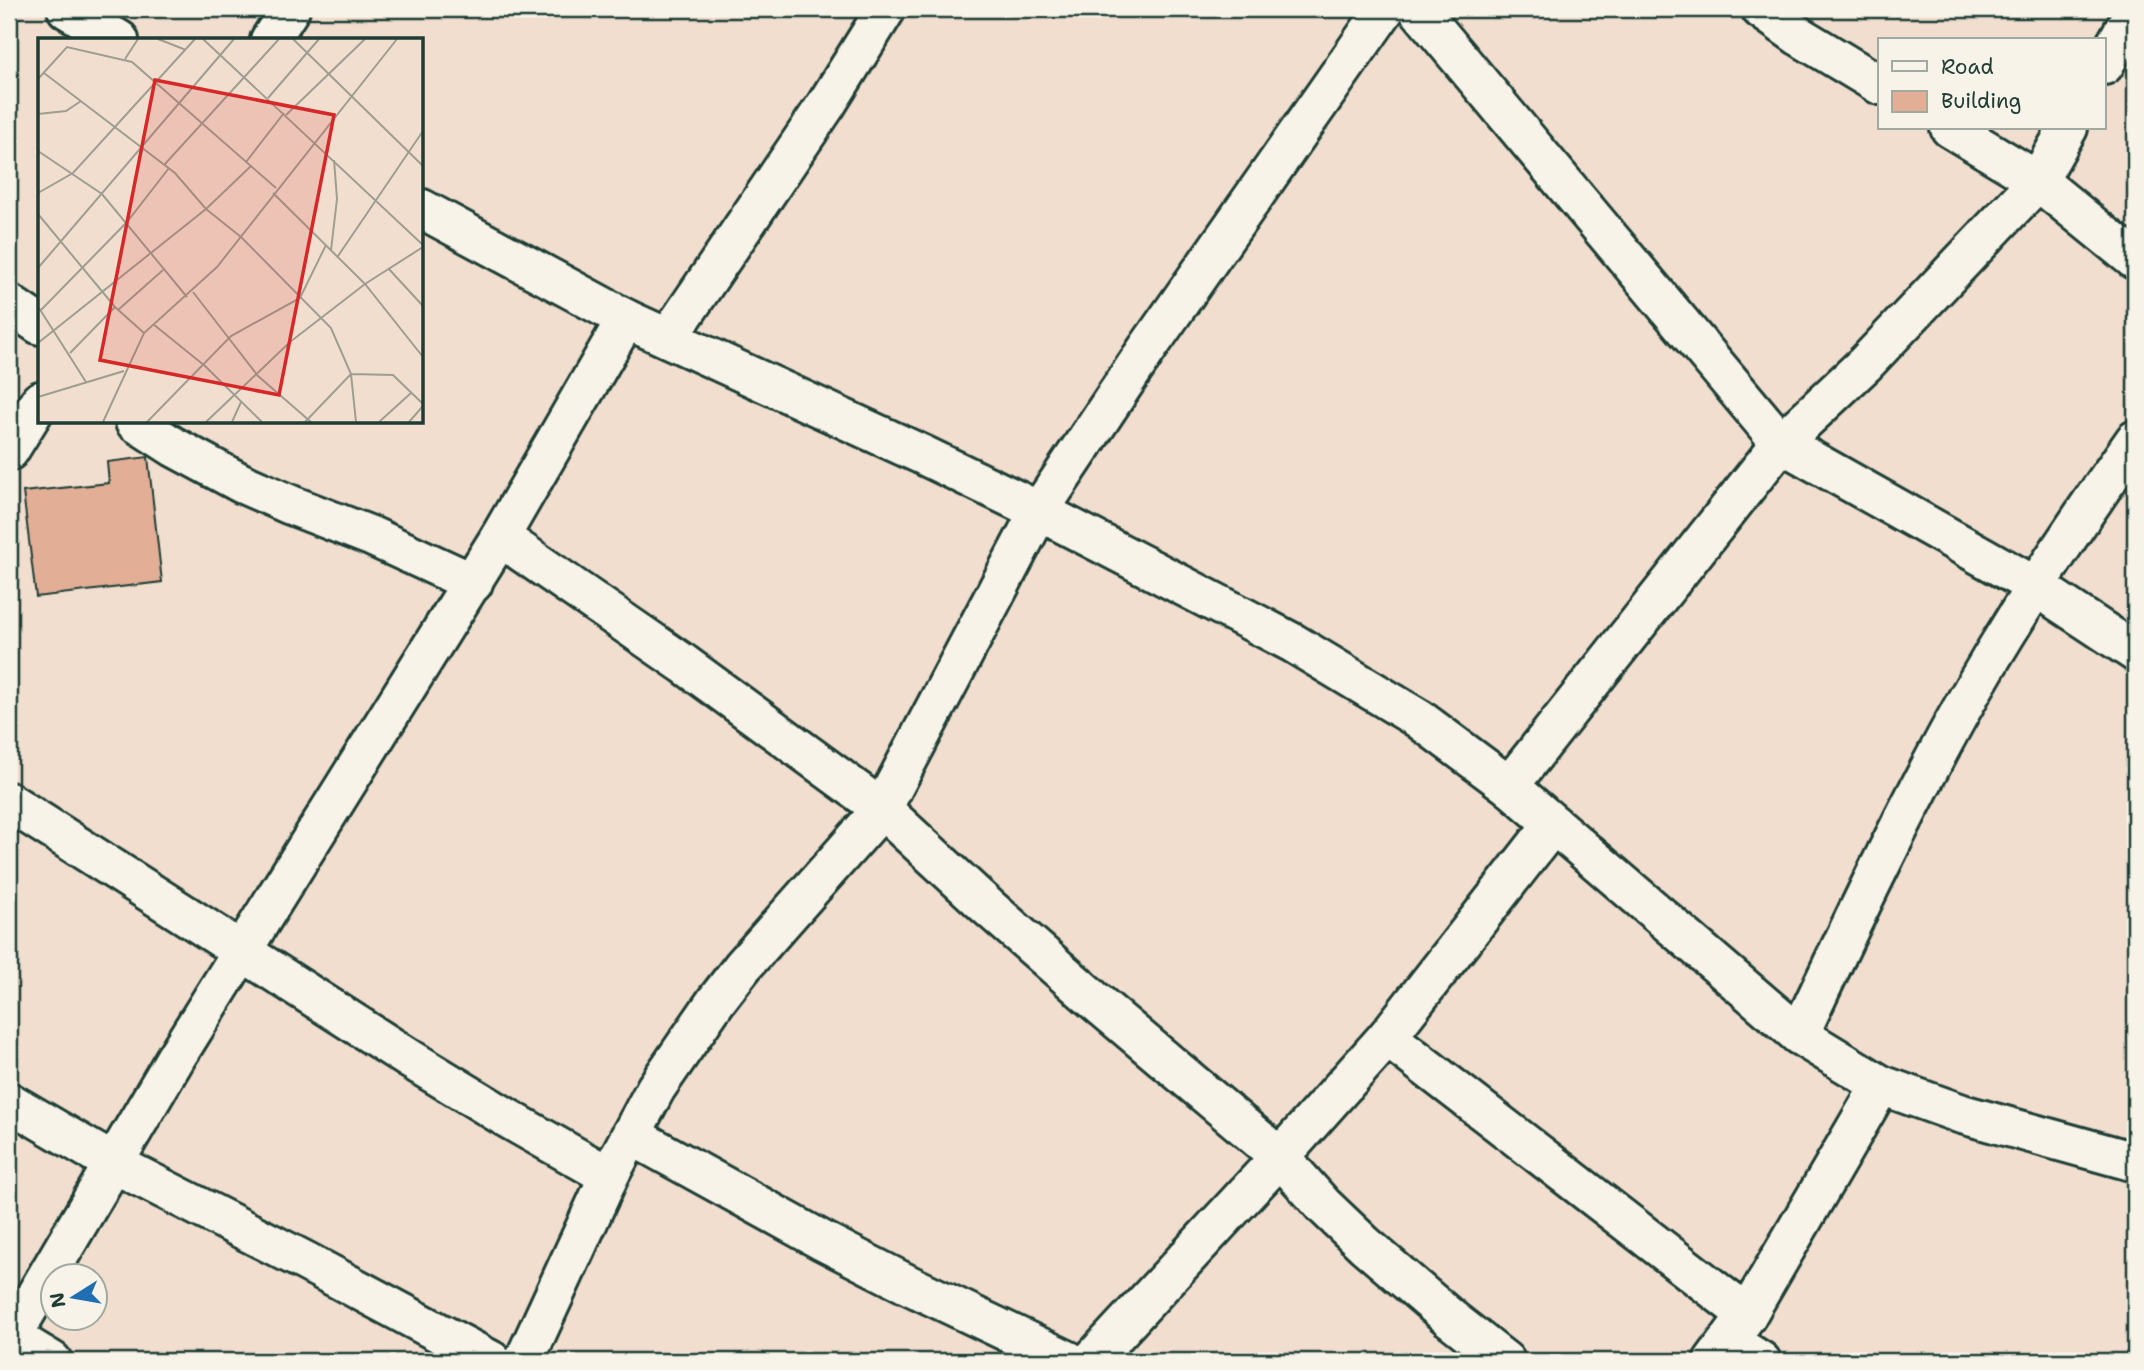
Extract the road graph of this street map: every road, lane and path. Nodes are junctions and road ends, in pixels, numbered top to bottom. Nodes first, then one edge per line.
1 (67, 9) edge
2 (290, 9) edge
3 (886, 9) edge
4 (1385, 9) edge
5 (1418, 9) edge
6 (1761, 9) edge
7 (2135, 10) edge
8 (116, 38) edge
9 (271, 38) edge
10 (2106, 61) edge
11 (1878, 84) edge
12 (1953, 130) edge
13 (2067, 130) edge
14 (2038, 181) junction
15 (424, 210) edge
16 (2135, 260) edge
17 (9, 304) edge
18 (626, 319) junction
19 (38, 324) edge
20 (668, 338) junction
21 (38, 404) edge
22 (138, 424) edge
23 (2135, 440) edge
24 (1781, 443) junction
25 (9, 451) edge
26 (1039, 511) junction
27 (500, 537) junction
28 (473, 583) junction
29 (2035, 586) junction
30 (2135, 652) edge
31 (1508, 786) junction
32 (9, 802) edge
33 (882, 809) junction
34 (1553, 824) junction
35 (241, 952) junction
36 (1799, 1035) junction
37 (1387, 1037) junction
38 (1881, 1085) junction
39 (9, 1102) edge
40 (631, 1135) junction
41 (1280, 1157) junction
42 (2135, 1162) edge
43 (113, 1163) junction
44 (610, 1175) junction
45 (10, 1337) edge
46 (1729, 1339) edge
47 (52, 1361) edge
48 (492, 1361) edge
49 (524, 1361) edge
50 (1069, 1361) edge
51 (1091, 1361) edge
52 (1505, 1361) edge
53 (1761, 1361) edge

1 - 8 street
2 - 9 street
3 - 20 street
4 - 26 street
5 - 24 street
6 - 11 street
7 - 10 street
12 - 14 street
13 - 14 street
14 - 16 street
14 - 24 street
15 - 18 street
17 - 19 street
18 - 20 street
18 - 27 street
20 - 26 street
21 - 25 street
22 - 28 street
23 - 29 street
24 - 29 street
24 - 31 street
26 - 31 street
26 - 33 street
27 - 28 street
27 - 33 street
28 - 35 street
29 - 30 street
29 - 36 street
31 - 34 street
32 - 35 street
33 - 40 street
33 - 41 street
34 - 36 street
34 - 37 street
35 - 43 street
35 - 44 street
36 - 38 street
37 - 41 street
37 - 46 street
38 - 42 street
38 - 46 street
39 - 43 street
40 - 44 street
40 - 50 street
41 - 51 street
41 - 52 street
43 - 45 street
43 - 48 street
44 - 49 street
45 - 47 street
46 - 53 street

